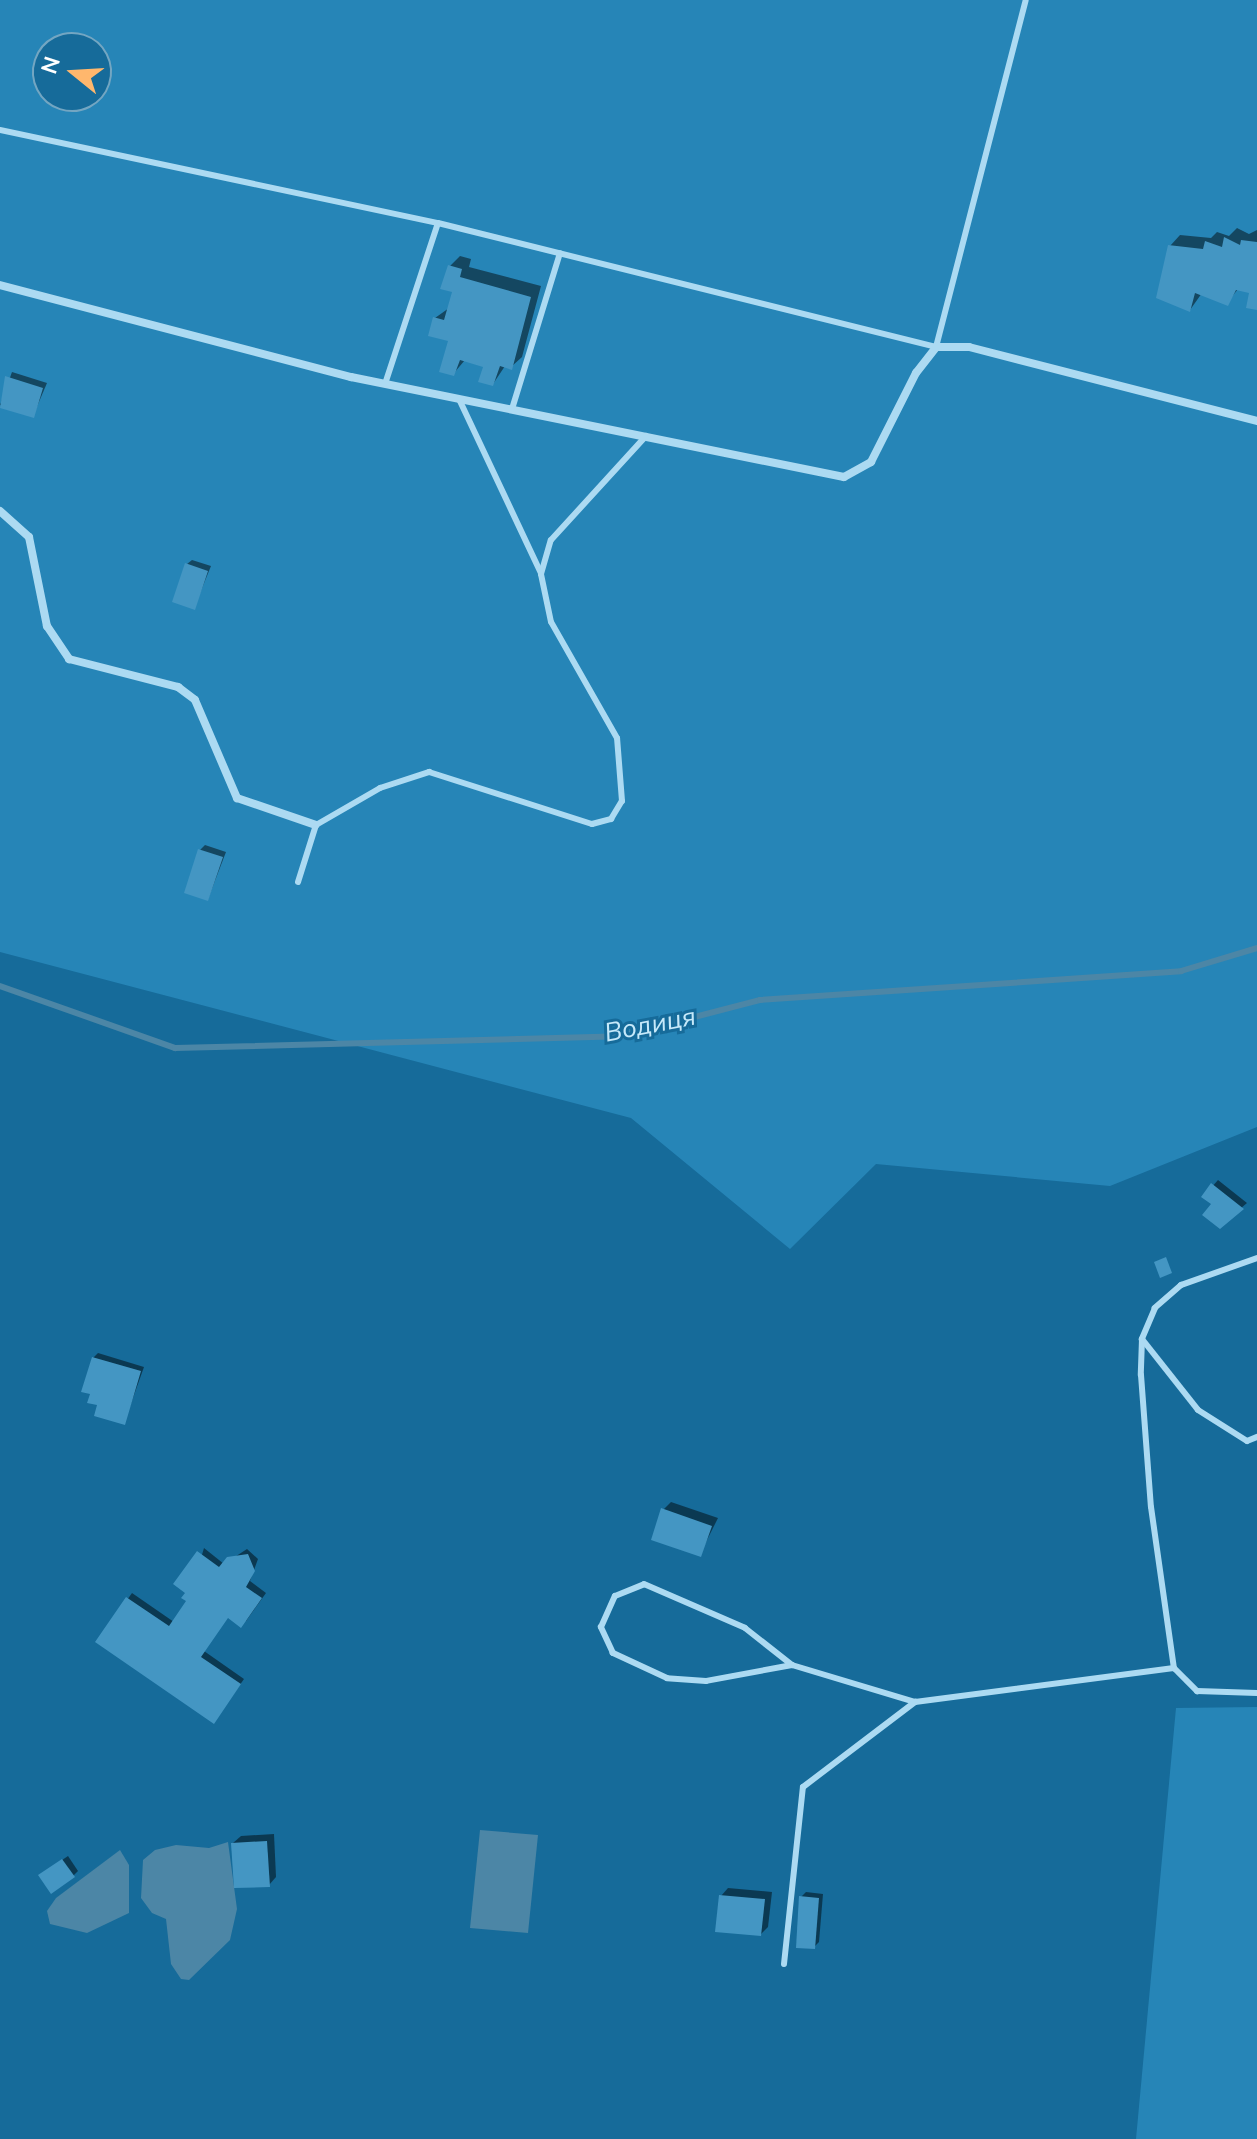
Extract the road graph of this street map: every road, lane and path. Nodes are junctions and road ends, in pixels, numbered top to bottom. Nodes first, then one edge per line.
1 (1026, 0) edge
2 (0, 130) edge
3 (438, 223) junction
4 (560, 253) junction
5 (0, 285) edge
6 (936, 347) junction
7 (385, 384) junction
8 (459, 399) junction
9 (512, 409) junction
10 (1257, 420) edge
11 (646, 436) junction
12 (0, 511) edge
13 (541, 574) junction
14 (316, 825) junction
15 (298, 882) dead end
16 (1257, 1258) edge
17 (1142, 1339) junction
18 (1257, 1437) edge
19 (792, 1665) junction
20 (1174, 1668) junction
21 (1257, 1693) edge
22 (915, 1702) junction
23 (784, 1964) dead end

1 - 6 lane
2 - 3 lane
3 - 4 lane
3 - 7 lane
4 - 6 lane
4 - 9 lane
5 - 7 street
6 - 10 street
6 - 11 street
7 - 8 street
8 - 9 street
8 - 13 lane
9 - 11 street
11 - 13 lane
12 - 14 street
13 - 14 lane
14 - 15 lane
16 - 17 lane
17 - 18 lane
17 - 20 lane
19 - 19 lane
19 - 22 lane
20 - 21 lane
20 - 22 lane
22 - 23 lane

